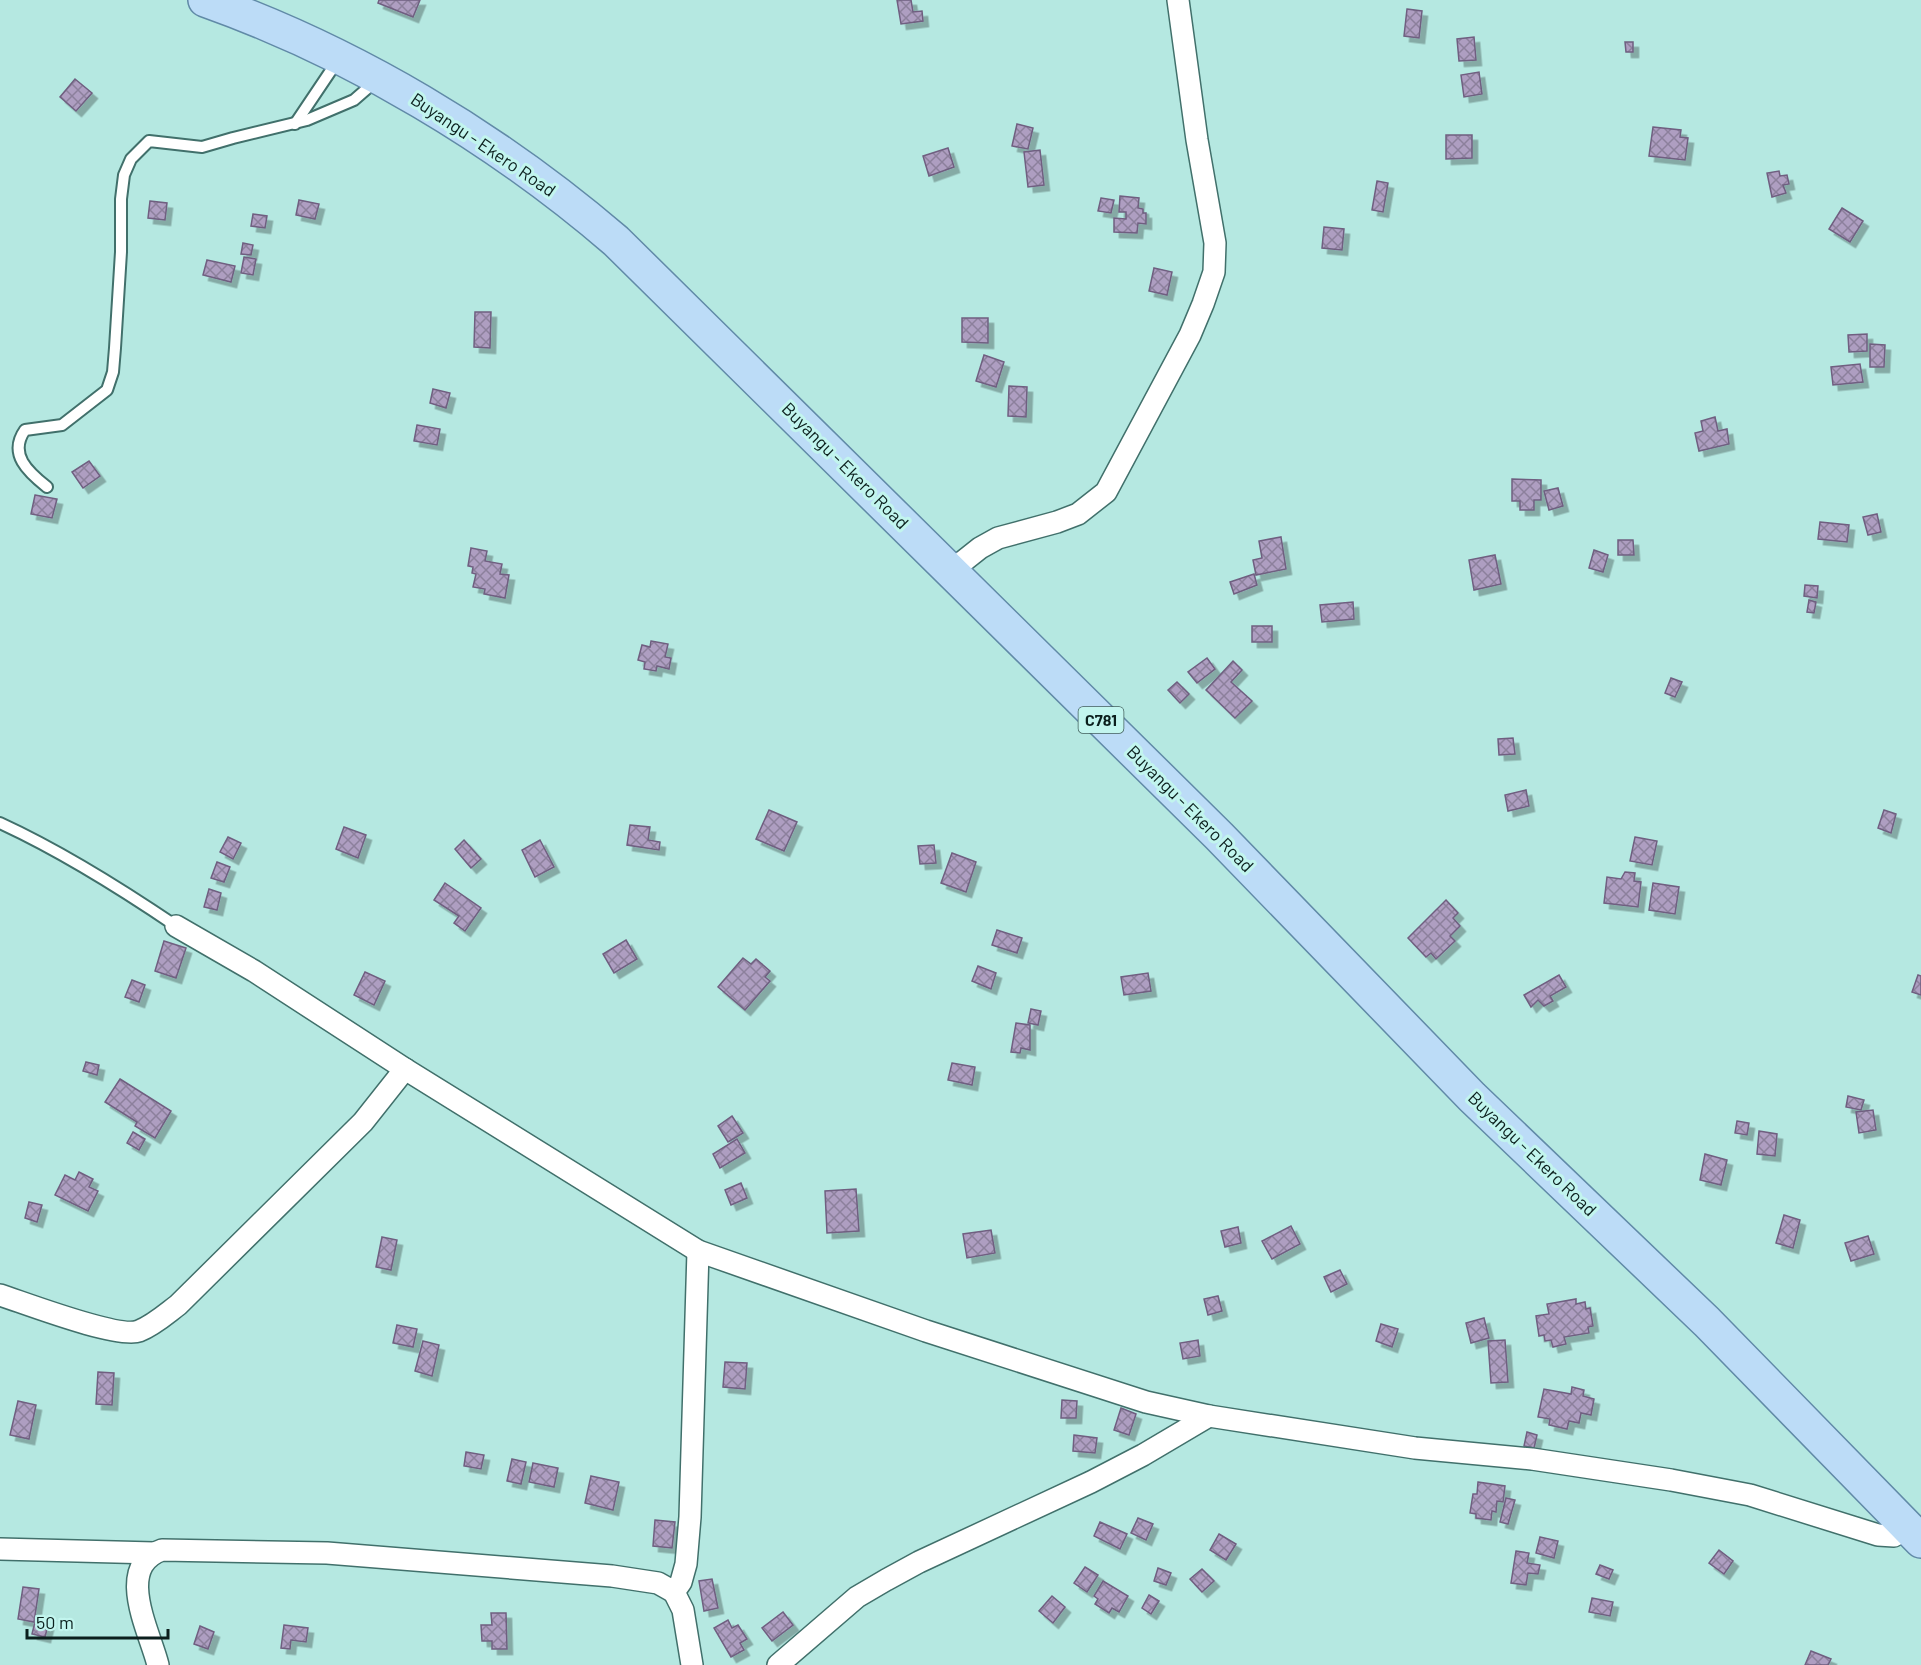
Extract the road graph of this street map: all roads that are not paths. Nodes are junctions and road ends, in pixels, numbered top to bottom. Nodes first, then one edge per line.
1 (205, 0) edge
2 (1178, 0) edge
3 (340, 57) junction
4 (379, 78) junction
5 (295, 123) junction
6 (47, 487) dead end
7 (951, 571) junction
8 (0, 822) edge
9 (176, 926) joint
10 (405, 1069) junction
11 (698, 1251) junction
12 (0, 1295) edge
13 (1209, 1416) junction
14 (1914, 1534) edge
15 (0, 1549) edge
16 (154, 1553) junction
17 (674, 1592) junction
18 (158, 1665) edge
19 (692, 1665) edge
20 (778, 1665) edge

1 - 3 main road, Buyangu - Ekero Road / C781
2 - 7 street
3 - 4 main road, Buyangu - Ekero Road / C781
3 - 5 lane
4 - 5 lane
4 - 7 main road, Buyangu - Ekero Road / C781
5 - 6 lane
7 - 14 main road, Buyangu - Ekero Road / C781
8 - 9 lane
9 - 10 street
10 - 11 street
10 - 12 street
11 - 13 street
11 - 17 street
13 - 14 street
13 - 20 street
15 - 16 street
16 - 17 street
16 - 18 street
17 - 19 street

